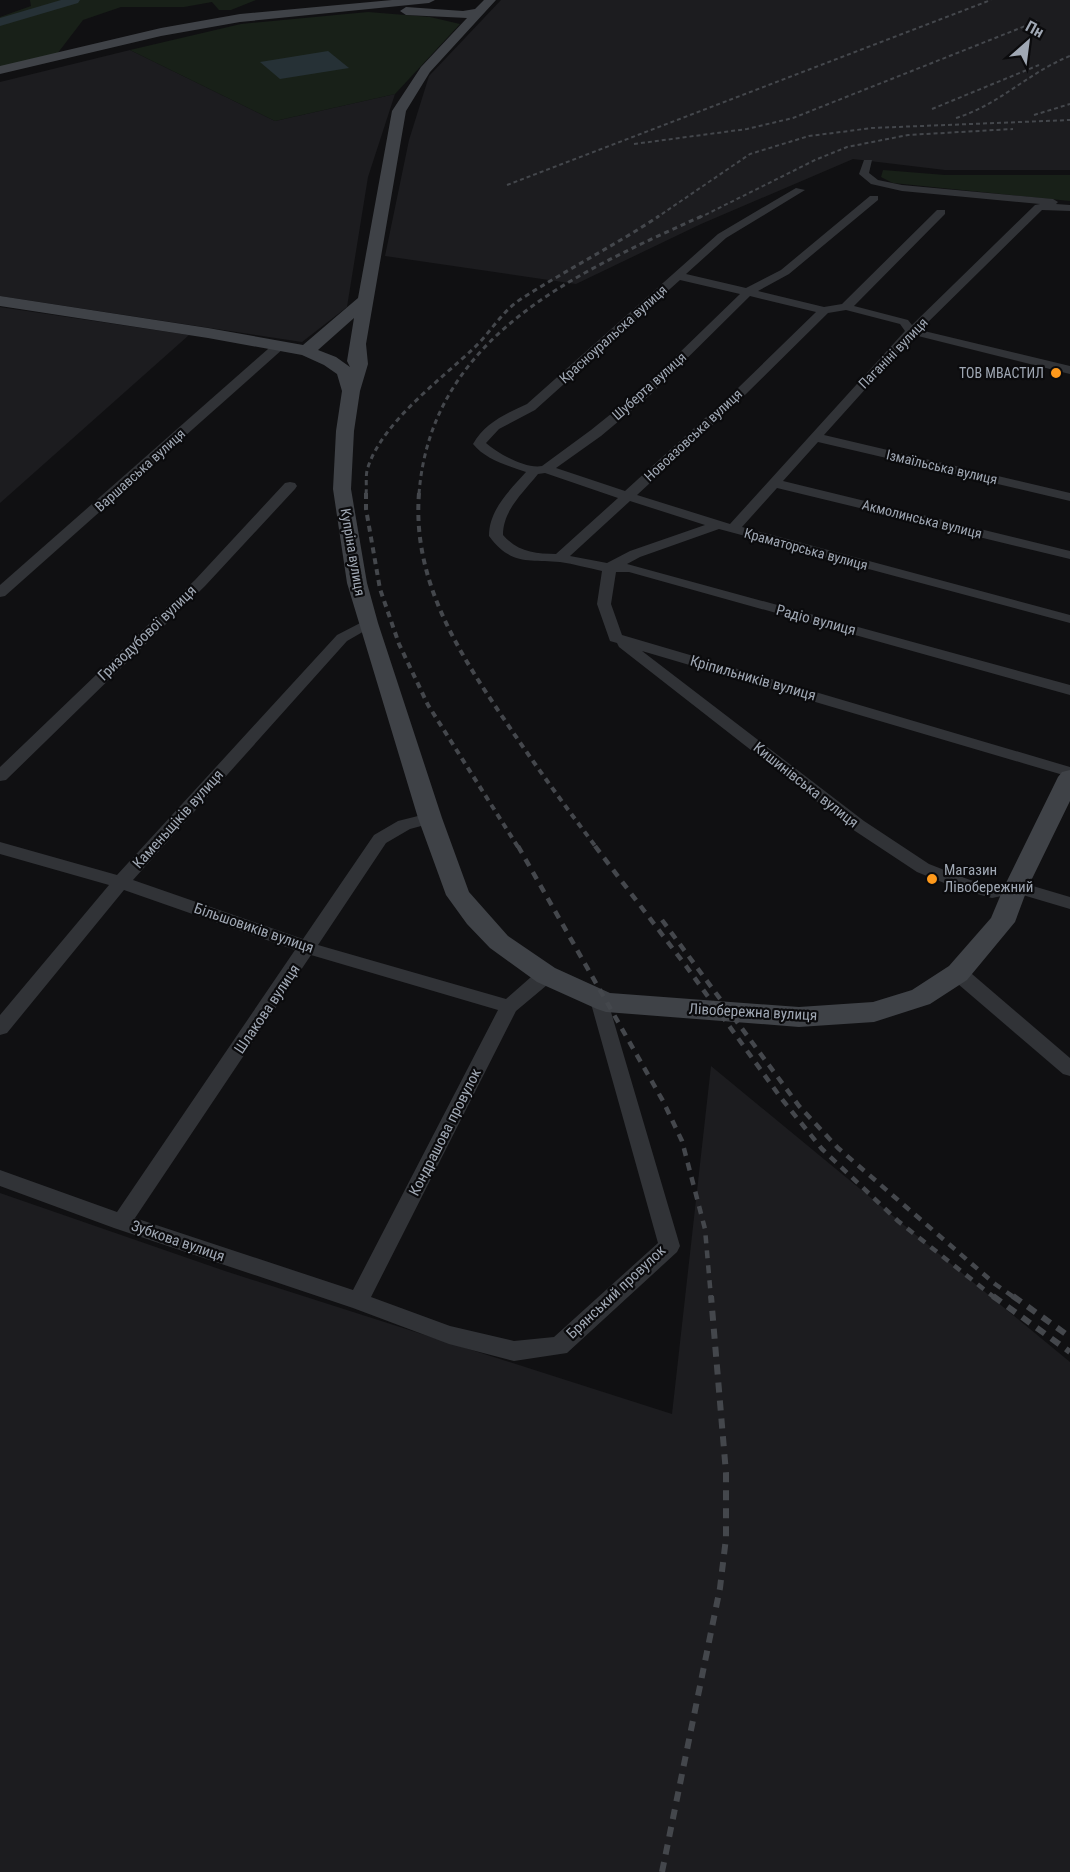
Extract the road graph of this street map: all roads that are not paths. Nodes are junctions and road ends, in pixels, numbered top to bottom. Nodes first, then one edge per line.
1 (429, 0) edge
2 (485, 4) edge
3 (318, 10) junction
4 (435, 13) junction
5 (468, 23) junction
6 (0, 70) edge
7 (868, 162) dead end
8 (800, 190) dead end
9 (874, 198) dead end
10 (1070, 207) edge
11 (941, 212) dead end
12 (678, 276) junction
13 (748, 292) junction
14 (367, 299) junction
15 (0, 302) edge
16 (846, 307) junction
17 (824, 310) junction
18 (911, 331) junction
19 (280, 345) junction
20 (359, 345) junction
21 (313, 346) junction
22 (1070, 355) edge
23 (1065, 369) edge
24 (351, 391) junction
25 (814, 437) junction
26 (540, 470) junction
27 (773, 483) junction
28 (290, 486) dead end
29 (625, 497) junction
30 (1070, 497) edge
31 (717, 525) junction
32 (733, 530) junction
33 (1070, 555) edge
34 (560, 558) junction
35 (609, 568) junction
36 (0, 593) edge
37 (1070, 619) edge
38 (368, 623) junction
39 (615, 638) junction
40 (1070, 690) edge
41 (1070, 772) edge
42 (0, 776) edge
43 (1070, 777) edge
44 (430, 818) junction
45 (0, 848) edge
46 (121, 882) junction
47 (1016, 887) junction
48 (1070, 903) edge
49 (308, 948) junction
50 (958, 973) junction
51 (546, 975) junction
52 (599, 1000) junction
53 (509, 1006) junction
54 (0, 1028) edge
55 (1070, 1069) edge
56 (0, 1178) edge
57 (121, 1222) junction
58 (358, 1301) junction

1 - 3 main road
2 - 4 main road
2 - 5 main road, Купріна вулиця
3 - 4 main road
3 - 6 main road
4 - 5 main road
5 - 14 main road, Купріна вулиця
7 - 10 street
8 - 12 street, Красноуральска вулиця
9 - 13 street, Шуберта вулиця
10 - 18 street, Паганіні вулиця
11 - 16 street
12 - 13 street
12 - 26 street, Красноуральска вулиця
13 - 17 street
13 - 26 street, Шуберта вулиця
14 - 20 main road, Купріна вулиця
14 - 21 main road
15 - 19 main road
16 - 17 street
16 - 18 street
17 - 29 street, Новоазовська вулиця
18 - 23 street
18 - 25 street, Паганіні вулиця
19 - 21 main road
19 - 36 street, Варшавська вулиця
20 - 21 main road
20 - 24 main road, Купріна вулиця
21 - 24 main road
22 - 23 street
24 - 38 main road, Купріна вулиця
25 - 27 street, Паганіні вулиця
25 - 30 street, Ізмаїльська вулиця
26 - 29 street, Краматорська вулиця
26 - 34 street, Шуберта вулиця
27 - 32 street, Паганіні вулиця
27 - 33 street, Акмолинська вулиця
28 - 42 street, Гризодубової вулиця
29 - 31 street, Краматорська вулиця
29 - 34 street, Новоазовська вулиця
31 - 32 street, Краматорська вулиця
31 - 35 street
32 - 37 street, Краматорська вулиця
34 - 35 street, Радіо вулиця
35 - 39 street
35 - 40 street, Радіо вулиця
38 - 44 main road, Купріна вулиця
38 - 46 street, Каменьщіків вулиця
39 - 41 street, Кріпильників вулиця
39 - 47 street, Кишинівська вулиця
43 - 47 main road, Лівобережна вулиця
44 - 49 street, Шлакова вулиця
44 - 51 main road, Купріна вулиця
45 - 46 street, Більшовиків вулиця
46 - 49 street, Більшовиків вулиця
46 - 54 street, Каменьщіків вулиця
47 - 48 street
47 - 50 main road, Лівобережна вулиця
49 - 53 street, Більшовиків вулиця
49 - 57 street, Шлакова вулиця
50 - 52 main road, Лівобережна вулиця
50 - 55 street
51 - 52 main road, Купріна вулиця
51 - 53 street, Кондрашова провулок
52 - 58 street, Брянський провулок
53 - 58 street, Кондрашова провулок
56 - 57 street, Зубкова вулиця
57 - 58 street, Зубкова вулиця

